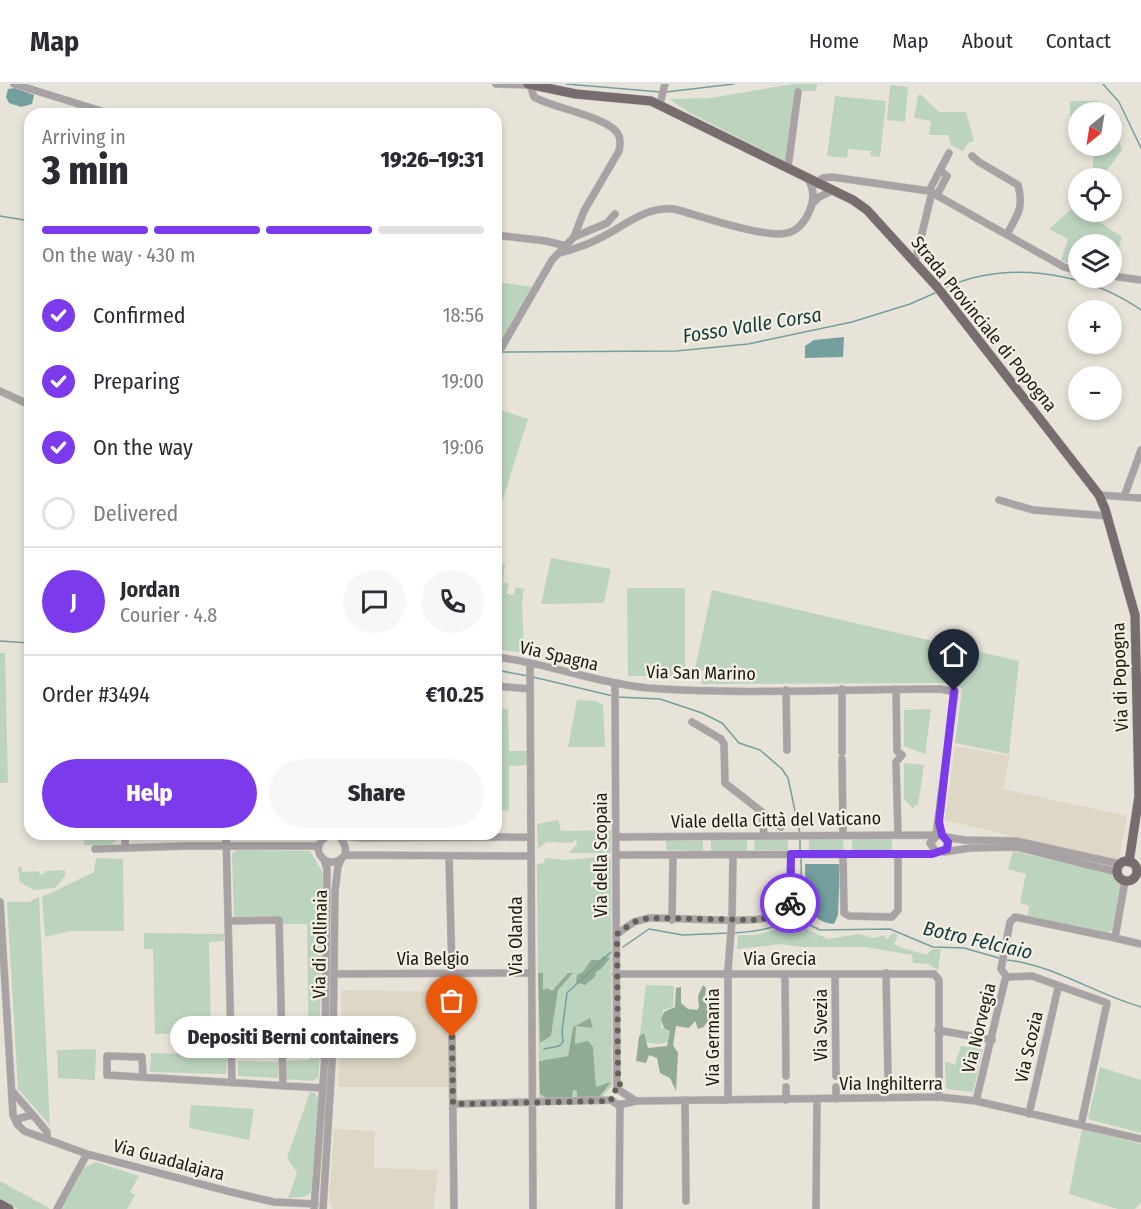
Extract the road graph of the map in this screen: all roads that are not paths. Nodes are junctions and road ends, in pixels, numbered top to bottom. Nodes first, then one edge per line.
1 (14, 84) edge
2 (496, 84) edge
3 (529, 85) edge
4 (798, 92) dead end
5 (663, 93) edge
6 (92, 108) edge
7 (949, 153) dead end
8 (972, 156) dead end
9 (788, 167) junction
10 (818, 185) junction
11 (834, 190) junction
12 (932, 193) junction
13 (814, 202) junction
14 (615, 214) dead end
15 (1007, 234) junction
16 (502, 236) edge
17 (574, 237) junction
18 (566, 246) junction
19 (560, 253) junction
20 (915, 262) junction
21 (1068, 268) edge
22 (1122, 277) edge
23 (1141, 280) edge
24 (502, 347) edge
25 (0, 391) edge
26 (24, 402) edge
27 (1141, 450) edge
28 (1099, 495) junction
29 (1124, 497) junction
30 (1141, 498) edge
31 (999, 500) dead end
32 (1108, 516) junction
33 (502, 658) edge
34 (530, 664) junction
35 (615, 684) junction
36 (502, 686) edge
37 (530, 688) junction
38 (842, 688) junction
39 (896, 689) junction
40 (786, 690) junction
41 (692, 722) dead end
42 (787, 750) dead end
43 (764, 814) junction
44 (1138, 824) edge
45 (781, 827) dead end
46 (843, 834) junction
47 (898, 834) junction
48 (502, 836) edge
49 (764, 836) junction
50 (941, 836) junction
51 (531, 837) junction
52 (616, 837) junction
53 (124, 840) edge
54 (226, 840) edge
55 (322, 840) edge
56 (342, 840) edge
57 (227, 846) junction
58 (318, 846) junction
59 (125, 847) junction
60 (95, 849) dead end
61 (939, 853) junction
62 (797, 854) junction
63 (843, 854) junction
64 (898, 854) junction
65 (616, 855) junction
66 (733, 855) junction
67 (449, 856) junction
68 (531, 856) junction
69 (673, 856) junction
70 (343, 857) junction
71 (324, 860) junction
72 (1122, 866) junction
73 (1139, 873) edge
74 (1125, 881) junction
75 (0, 902) edge
76 (672, 920) junction
77 (229, 921) junction
78 (732, 922) junction
79 (617, 934) junction
80 (1115, 938) junction
81 (2, 940) edge
82 (1141, 944) edge
83 (532, 973) junction
84 (886, 973) junction
85 (334, 974) junction
86 (452, 974) junction
87 (616, 974) junction
88 (835, 974) junction
89 (728, 975) junction
90 (785, 975) junction
91 (1007, 977) junction
92 (1058, 988) junction
93 (938, 1030) junction
94 (452, 1037) dead end
95 (992, 1040) junction
96 (786, 1076) dead end
97 (836, 1076) dead end
98 (888, 1076) tunnel mouth
99 (143, 1077) junction
100 (232, 1083) junction
101 (283, 1086) junction
102 (786, 1087) dead end
103 (836, 1087) dead end
104 (322, 1088) junction
105 (888, 1088) tunnel mouth
106 (12, 1091) junction
107 (618, 1097) junction
108 (939, 1097) junction
109 (888, 1098) junction
110 (817, 1099) junction
111 (836, 1099) junction
112 (685, 1100) junction
113 (728, 1100) junction
114 (786, 1100) junction
115 (976, 1101) junction
116 (532, 1103) junction
117 (453, 1104) junction
118 (33, 1114) junction
119 (1029, 1114) junction
120 (17, 1124) junction
121 (1081, 1125) junction
122 (47, 1139) junction
123 (1141, 1139) edge
124 (87, 1155) junction
125 (686, 1201) dead end
126 (0, 1204) edge
127 (283, 1206) edge
128 (314, 1206) edge
129 (9, 1209) edge
130 (57, 1209) edge
131 (323, 1209) edge
132 (454, 1209) edge
133 (533, 1209) edge
134 (619, 1209) edge
135 (816, 1209) edge

1 - 6 street
2 - 3 street
3 - 5 main road, Strada Provinciale di Popogna
3 - 17 street
4 - 9 street
5 - 9 main road, Strada Provinciale di Popogna
7 - 12 street
8 - 15 street
9 - 10 main road, Strada Provinciale di Popogna
10 - 11 main road, Strada Provinciale di Popogna
10 - 12 street
10 - 13 street
11 - 13 street
11 - 20 main road, Strada Provinciale di Popogna
12 - 15 street
12 - 20 street
13 - 19 street
14 - 17 street
15 - 21 street
16 - 18 street
17 - 18 street
18 - 19 street
19 - 24 street
20 - 28 main road, Strada Provinciale di Popogna
22 - 23 street
25 - 26 street
27 - 29 street
28 - 29 street
28 - 32 main road, Via di Popogna
29 - 30 street
31 - 32 street
32 - 44 main road, Via di Popogna
33 - 34 street, Via Spagna
34 - 35 street, Via Spagna
34 - 37 street, Via Olanda
35 - 40 street, Via San Marino
35 - 52 street, Via della Scopaia
36 - 37 street
37 - 51 street, Via Olanda
38 - 39 street, Via San Marino
38 - 40 street, Via San Marino
38 - 46 street
39 - 47 street
39 - 50 street, Via San Marino
40 - 42 street
41 - 43 street
43 - 45 street
43 - 49 street
44 - 72 main road, Via di Popogna
46 - 47 street, Viale della Città del Vaticano
46 - 49 street, Viale della Città del Vaticano
47 - 50 street, Viale della Città del Vaticano
48 - 51 street
49 - 52 street, Viale della Città del Vaticano
50 - 61 street
50 - 61 street
50 - 72 street, Viale della Città del Vaticano
51 - 68 street, Via Olanda
52 - 65 street, Via della Scopaia
53 - 59 street
54 - 57 street
55 - 58 street
56 - 70 street
57 - 58 street
57 - 59 street
57 - 77 street
58 - 71 street
59 - 60 street
61 - 64 street
61 - 72 street
62 - 63 street
62 - 66 street
62 - 78 street
63 - 64 street
63 - 64 street
65 - 69 street
65 - 79 street, Via della Scopaia
66 - 69 street
66 - 78 street, Via Germania
67 - 68 street
67 - 70 street
67 - 86 street
68 - 83 street, Via Olanda
69 - 76 street
70 - 71 street
70 - 85 street, Via di Collinaia
71 - 104 street, Via di Collinaia
72 - 73 main road
72 - 74 main road
73 - 74 main road
74 - 80 street
75 - 81 street
76 - 78 street
76 - 79 street
77 - 100 street
77 - 101 street
78 - 89 street, Via Germania
79 - 87 street, Via della Scopaia
80 - 82 street
80 - 91 street
81 - 106 street
83 - 86 street, Via Belgio
83 - 116 street, Via Olanda
84 - 88 street, Via Grecia
84 - 93 street, Via Grecia
84 - 98 street
85 - 86 street, Via Belgio
85 - 131 street, Via di Collinaia
87 - 89 street, Via Grecia
87 - 107 street, Via della Scopaia
88 - 90 street, Via Grecia
88 - 97 street, Via Svezia
89 - 90 street, Via Grecia
89 - 113 street, Via Germania
90 - 96 street
91 - 92 street, Via Norvegia
91 - 95 street, Via Norvegia
92 - 119 street, Via Scozia
92 - 121 street, Via Norvegia
93 - 95 street
93 - 108 street
94 - 117 street
95 - 115 street, Via Norvegia
99 - 99 street
99 - 100 street
100 - 101 street
101 - 104 street
102 - 114 street
103 - 111 street, Via Svezia
104 - 128 street, Via di Collinaia
105 - 109 street
106 - 118 street
106 - 120 street
107 - 112 street, Via Inghilterra
107 - 116 street, Via Inghilterra
107 - 134 street, Via della Scopaia
108 - 109 street, Via Inghilterra
108 - 115 street, Via Inghilterra
109 - 111 street, Via Inghilterra
110 - 111 street, Via Inghilterra
110 - 114 street, Via Inghilterra
110 - 135 street
112 - 113 street, Via Inghilterra
112 - 125 street
113 - 114 street, Via Inghilterra
115 - 119 street, Via Inghilterra
116 - 117 street, Via Inghilterra
116 - 133 street, Via Olanda
117 - 132 street
118 - 120 street
118 - 122 street
119 - 121 street, Via Inghilterra
120 - 122 street, Via Guadalajara
121 - 123 street, Via Inghilterra
122 - 124 street, Via Guadalajara
124 - 127 street, Via Guadalajara
124 - 130 street
126 - 129 main road
127 - 128 street, Via Guadalajara

